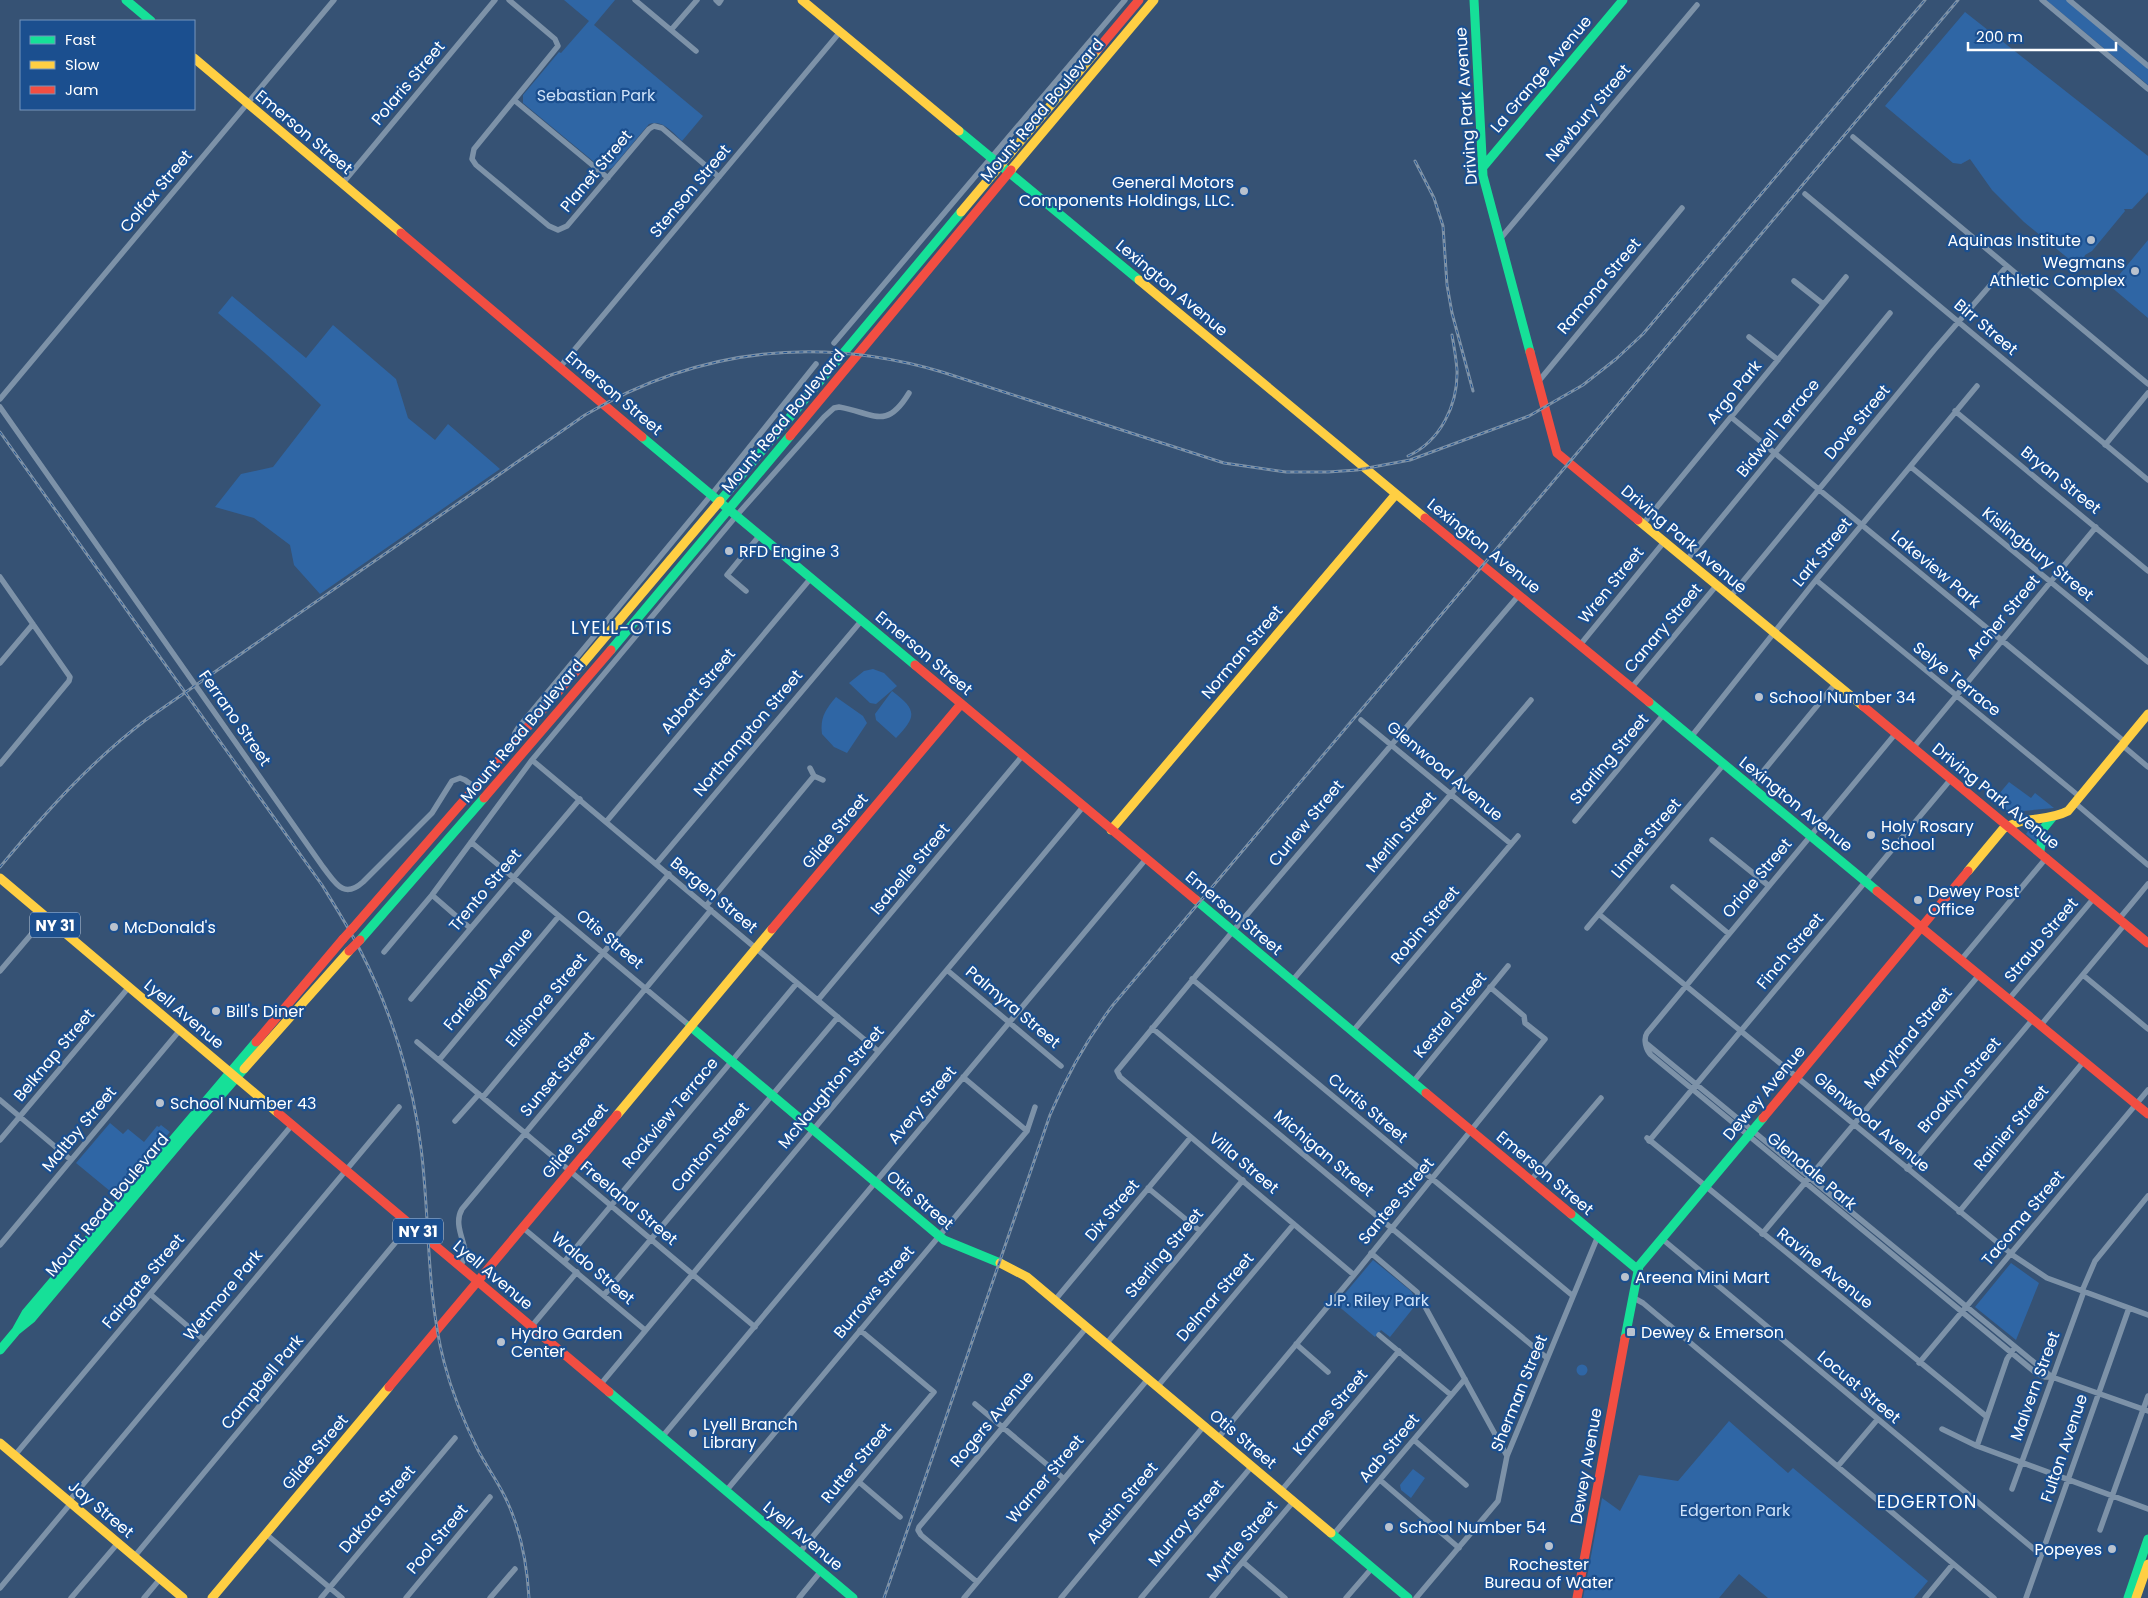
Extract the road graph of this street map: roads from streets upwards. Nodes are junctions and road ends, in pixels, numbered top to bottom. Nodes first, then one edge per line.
1 (126, 0) edge
2 (334, 0) edge
3 (496, 0) edge
4 (509, 0) edge
5 (635, 0) edge
6 (697, 0) edge
7 (716, 0) edge
8 (721, 0) edge
9 (802, 0) edge
10 (1125, 0) edge
11 (1139, 0) edge
12 (1154, 0) edge
13 (1474, 0) edge
14 (1623, 0) edge
15 (2042, 0) edge
16 (2069, 0) edge
17 (1697, 5) dead end
18 (150, 20) edge
19 (672, 30) junction
20 (840, 32) junction
21 (696, 51) dead end
22 (195, 59) edge
23 (2148, 66) edge
24 (2148, 89) edge
25 (514, 100) junction
26 (247, 103) junction
27 (1853, 137) dead end
28 (992, 158) junction
29 (1000, 164) junction
30 (1483, 167) junction
31 (1009, 172) junction
32 (719, 177) junction
33 (608, 178) junction
34 (342, 184) junction
35 (1806, 194) dead end
36 (957, 197) junction
37 (1682, 208) dead end
38 (959, 213) junction
39 (1500, 239) junction
40 (2006, 266) junction
41 (1846, 276) dead end
42 (1794, 281) dead end
43 (1823, 304) junction
44 (1890, 313) dead end
45 (1959, 322) junction
46 (1749, 337) dead end
47 (834, 343) dead end
48 (1778, 360) junction
49 (816, 364) dead end
50 (560, 367) junction
51 (1538, 382) junction
52 (2148, 384) edge
53 (1977, 386) dead end
54 (909, 393) dead end
55 (2148, 393) edge
56 (0, 400) edge
57 (0, 407) edge
58 (1955, 411) junction
59 (1731, 417) junction
60 (2106, 445) junction
61 (1775, 454) junction
62 (1910, 467) junction
63 (2148, 480) edge
64 (1818, 489) junction
65 (1396, 494) junction
66 (716, 498) junction
67 (734, 512) junction
68 (1643, 524) junction
69 (1862, 526) junction
70 (2096, 527) junction
71 (760, 535) junction
72 (1664, 542) junction
73 (1686, 561) junction
74 (2148, 570) edge
75 (0, 577) edge
76 (811, 578) junction
77 (1816, 580) junction
78 (2050, 582) junction
79 (1716, 586) junction
80 (746, 591) dead end
81 (1519, 594) junction
82 (1730, 597) junction
83 (862, 620) junction
84 (33, 624) junction
85 (1774, 633) junction
86 (2002, 641) junction
87 (1580, 645) junction
88 (2148, 662) edge
89 (0, 663) edge
90 (1835, 684) junction
91 (1632, 688) junction
92 (1956, 696) junction
93 (1532, 700) dead end
94 (961, 704) junction
95 (1664, 714) junction
96 (2148, 714) edge
97 (1361, 720) dead end
98 (1896, 733) junction
99 (1691, 737) junction
100 (1391, 744) junction
101 (2123, 744) junction
102 (1913, 748) junction
103 (1023, 756) junction
104 (532, 760) junction
105 (0, 764) edge
106 (1724, 764) junction
107 (2148, 767) edge
108 (810, 768) dead end
109 (814, 776) junction
110 (1951, 779) junction
111 (823, 780) dead end
112 (500, 781) junction
113 (1751, 786) junction
114 (477, 790) junction
115 (1451, 794) junction
116 (580, 799) junction
117 (2078, 800) junction
118 (1083, 807) junction
119 (472, 814) junction
120 (2052, 818) junction
121 (1575, 821) dead end
122 (606, 822) junction
123 (2008, 825) junction
124 (1111, 830) junction
125 (1811, 835) junction
126 (1518, 836) dead end
127 (1712, 840) dead end
128 (471, 842) junction
129 (1511, 844) junction
130 (2040, 851) junction
131 (2047, 857) junction
132 (1146, 859) junction
133 (656, 864) junction
134 (2148, 865) edge
135 (669, 874) junction
136 (0, 878) edge
137 (513, 878) junction
138 (1866, 881) junction
139 (2148, 884) edge
140 (1769, 886) junction
141 (1673, 888) dead end
142 (432, 895) junction
143 (2094, 898) junction
144 (706, 906) junction
145 (711, 910) junction
146 (1600, 915) junction
147 (559, 916) junction
148 (46, 917) junction
149 (2122, 921) junction
150 (1922, 927) junction
151 (470, 928) junction
152 (1587, 928) dead end
153 (1233, 931) junction
154 (1729, 934) junction
155 (2148, 943) edge
156 (756, 948) junction
157 (384, 952) dead end
158 (602, 953) junction
159 (1961, 960) junction
160 (1508, 966) dead end
161 (947, 970) junction
162 (0, 971) edge
163 (1979, 974) junction
164 (2083, 974) junction
165 (1192, 980) junction
166 (1292, 981) junction
167 (797, 983) junction
168 (1686, 986) junction
169 (129, 987) junction
170 (1490, 988) junction
171 (646, 989) junction
172 (411, 999) dead end
173 (2009, 999) junction
174 (818, 1000) junction
175 (838, 1017) junction
176 (2032, 1019) junction
177 (1009, 1022) junction
178 (2041, 1025) junction
179 (690, 1026) junction
180 (1152, 1028) junction
181 (2148, 1029) edge
182 (180, 1030) junction
183 (1353, 1031) junction
184 (1741, 1031) junction
185 (417, 1042) dead end
186 (1646, 1043) joint
187 (878, 1051) junction
188 (439, 1060) junction
189 (731, 1061) junction
190 (2084, 1061) junction
191 (1061, 1066) dead end
192 (1118, 1071) joint
193 (229, 1072) junction
194 (963, 1077) junction
195 (1796, 1077) junction
196 (237, 1078) junction
197 (1413, 1082) junction
198 (1694, 1087) junction
199 (2148, 1090) edge
200 (481, 1095) junction
201 (772, 1095) junction
202 (1601, 1098) dead end
203 (0, 1100) edge
204 (2136, 1104) junction
205 (399, 1107) dead end
206 (1035, 1108) dead end
207 (2148, 1114) edge
208 (20, 1117) junction
209 (455, 1121) dead end
210 (1854, 1124) junction
211 (292, 1125) junction
212 (813, 1130) junction
213 (1027, 1131) junction
214 (1472, 1131) junction
215 (525, 1133) junction
216 (1750, 1133) junction
217 (1191, 1137) junction
218 (0, 1140) edge
219 (1648, 1140) joint
220 (71, 1160) junction
221 (1907, 1168) junction
222 (346, 1170) junction
223 (570, 1170) junction
224 (1243, 1180) junction
225 (1432, 1180) junction
226 (1531, 1180) junction
227 (1807, 1180) junction
228 (876, 1183) junction
229 (1705, 1186) junction
230 (1148, 1188) junction
231 (2148, 1196) edge
232 (611, 1205) junction
233 (1959, 1212) junction
234 (1294, 1224) junction
235 (410, 1225) junction
236 (522, 1227) junction
237 (1392, 1228) junction
238 (1200, 1231) junction
239 (1762, 1234) junction
240 (938, 1236) junction
241 (1598, 1236) junction
242 (1661, 1238) junction
243 (651, 1239) junction
244 (0, 1245) edge
245 (1371, 1253) junction
246 (2010, 1254) junction
247 (564, 1262) junction
248 (460, 1266) junction
249 (1637, 1269) junction
250 (577, 1272) junction
251 (693, 1274) junction
252 (1354, 1275) junction
253 (477, 1281) junction
254 (2083, 1291) junction
255 (150, 1294) junction
256 (604, 1295) junction
257 (1573, 1296) junction
258 (1632, 1297) junction
259 (1054, 1300) junction
260 (2129, 1308) junction
261 (1964, 1310) junction
262 (2148, 1315) edge
263 (531, 1327) junction
264 (755, 1327) junction
265 (1087, 1327) junction
266 (645, 1330) junction
267 (860, 1330) junction
268 (16, 1331) junction
269 (1379, 1335) dead end
270 (204, 1340) junction
271 (1106, 1344) junction
272 (1296, 1344) junction
273 (0, 1350) edge
274 (2013, 1350) junction
275 (1399, 1351) junction
276 (1547, 1358) junction
277 (1919, 1363) junction
278 (1328, 1372) dead end
279 (2052, 1377) junction
280 (1148, 1379) junction
281 (1465, 1379) junction
282 (600, 1385) junction
283 (1158, 1387) junction
284 (2097, 1393) junction
285 (1451, 1395) junction
286 (2148, 1396) edge
287 (975, 1404) dead end
288 (2146, 1410) edge
289 (1987, 1417) junction
290 (1877, 1420) junction
291 (1204, 1426) junction
292 (1003, 1428) junction
293 (1942, 1429) dead end
294 (662, 1437) junction
295 (455, 1438) dead end
296 (1218, 1438) junction
297 (1414, 1440) junction
298 (0, 1443) edge
299 (1977, 1446) junction
300 (15, 1455) junction
301 (1507, 1456) junction
302 (2022, 1462) junction
303 (1252, 1466) junction
304 (1838, 1466) junction
305 (1063, 1478) junction
306 (2067, 1479) junction
307 (1380, 1480) junction
308 (859, 1482) junction
309 (1466, 1485) dead end
310 (2012, 1489) dead end
311 (726, 1491) junction
312 (1281, 1491) junction
313 (2112, 1496) junction
314 (490, 1497) dead end
315 (70, 1502) junction
316 (1294, 1502) junction
317 (2148, 1509) edge
318 (900, 1517) dead end
319 (2100, 1530) dead end
320 (266, 1534) junction
321 (1333, 1535) junction
322 (2148, 1539) edge
323 (118, 1543) junction
324 (1459, 1548) junction
325 (799, 1553) junction
326 (2041, 1555) junction
327 (134, 1557) junction
328 (1243, 1562) junction
329 (1954, 1564) junction
330 (2148, 1564) edge
331 (1372, 1568) junction
332 (515, 1569) dead end
333 (821, 1571) junction
334 (160, 1579) junction
335 (977, 1582) junction
336 (330, 1587) junction
337 (0, 1588) edge
338 (71, 1598) edge
339 (144, 1598) edge
340 (183, 1598) edge
341 (212, 1598) edge
342 (321, 1598) edge
343 (342, 1598) edge
344 (406, 1598) edge
345 (490, 1598) edge
346 (799, 1598) edge
347 (853, 1598) edge
348 (964, 1598) edge
349 (1061, 1598) edge
350 (1141, 1598) edge
351 (1212, 1598) edge
352 (1285, 1598) edge
353 (1346, 1598) edge
354 (1408, 1598) edge
355 (1416, 1598) edge
356 (1577, 1598) edge
357 (1925, 1598) edge
358 (1994, 1598) edge
359 (2026, 1598) edge
360 (2128, 1598) edge
361 (2136, 1598) edge

1 - 18 street
2 - 26 street, Colfax Street
3 - 34 street, Polaris Street
4 - 25 street, Planet Street
5 - 19 street
6 - 19 street
7 - 8 street
9 - 20 street, Lexington Avenue
10 - 28 street, Mount Read Boulevard
11 - 29 street, Mount Read Boulevard
12 - 31 street, Mount Read Boulevard
13 - 30 street, Driving Park Avenue
14 - 30 street, La Grange Avenue
15 - 24 street
16 - 23 street
17 - 39 street, Newbury Street
19 - 21 street
20 - 28 street, Lexington Avenue
20 - 32 street, Stenson Street
22 - 26 street, Emerson Street
25 - 33 street
25 - 33 street, Planet Street
26 - 34 street, Emerson Street
26 - 56 street, Colfax Street
27 - 40 street
28 - 29 street, Lexington Avenue
28 - 36 street, Mount Read Boulevard
29 - 31 street, Lexington Avenue
29 - 38 street, Mount Read Boulevard
30 - 39 street, Driving Park Avenue
31 - 65 street, Lexington Avenue
31 - 67 street, Mount Read Boulevard
32 - 33 street, Planet Street
32 - 50 street, Stenson Street
34 - 50 street, Emerson Street
35 - 45 street, Birr Street
36 - 38 street
36 - 47 street, Mount Read Boulevard
37 - 51 street, Ramona Street
38 - 66 street, Mount Read Boulevard
39 - 51 street, Driving Park Avenue
40 - 45 street, Dove Street
40 - 52 street
41 - 43 street, Argo Park
42 - 43 street
43 - 48 street, Argo Park
44 - 61 street, Bidwell Terrace
45 - 60 street, Birr Street
45 - 64 street, Dove Street
46 - 48 street
48 - 59 street, Argo Park
49 - 66 street, Mount Read Boulevard
50 - 66 street, Emerson Street
51 - 68 street, Driving Park Avenue
53 - 58 street, Lark Street
54 - 67 street
55 - 60 street
57 - 114 street, Ferrano Street
58 - 62 street, Lark Street
58 - 70 street, Bryan Street
59 - 61 street, Lakeview Park
59 - 68 street, Argo Park
60 - 63 street, Birr Street
61 - 64 street, Lakeview Park
61 - 73 street, Bidwell Terrace
62 - 69 street, Lark Street
62 - 78 street, Kislingbury Street
64 - 69 street, Lakeview Park
64 - 82 street, Dove Street
65 - 81 street, Lexington Avenue
65 - 124 street, Norman Street
66 - 67 street, Emerson Street
66 - 114 street, Mount Read Boulevard
67 - 71 street, Emerson Street
67 - 104 street, Mount Read Boulevard
67 - 112 street, Mount Read Boulevard
68 - 72 street, Driving Park Avenue
69 - 77 street, Lark Street
69 - 86 street, Lakeview Park
70 - 74 street, Bryan Street
70 - 78 street, Archer Street
71 - 76 street, Emerson Street
71 - 80 street
72 - 73 street, Driving Park Avenue
72 - 87 street, Wren Street
73 - 79 street, Driving Park Avenue
75 - 84 street
76 - 83 street, Emerson Street
76 - 122 street, Abbott Street
77 - 85 street, Lark Street
77 - 92 street, Selye Terrace
78 - 86 street, Archer Street
78 - 88 street, Kislingbury Street
79 - 82 street, Driving Park Avenue
79 - 91 street, Canary Street
81 - 87 street, Lexington Avenue
81 - 100 street, Curlew Street
82 - 85 street, Driving Park Avenue
83 - 94 street, Emerson Street
83 - 133 street, Northampton Street
84 - 89 street
84 - 105 street
85 - 90 street, Driving Park Avenue
85 - 99 street, Lark Street
86 - 92 street, Archer Street
86 - 101 street, Lakeview Park
87 - 91 street, Lexington Avenue
90 - 98 street, Driving Park Avenue
90 - 113 street
91 - 95 street, Lexington Avenue
92 - 102 street, Archer Street
92 - 117 street, Selye Terrace
93 - 115 street, Merlin Street
94 - 103 street, Emerson Street
94 - 156 street, Glide Street
95 - 99 street, Lexington Avenue
95 - 121 street, Starling Street
96 - 101 street
97 - 100 street, Glenwood Avenue
98 - 102 street, Driving Park Avenue
98 - 125 street, Oriole Street
99 - 106 street, Lexington Avenue
100 - 115 street, Glenwood Avenue
100 - 153 street, Curlew Street
101 - 107 street, Lakeview Park
101 - 117 street
102 - 110 street, Driving Park Avenue
103 - 118 street, Emerson Street
103 - 174 street, Isabelle Street
104 - 116 street, Bergen Street
104 - 128 street, Mount Read Boulevard
106 - 113 street, Lexington Avenue
106 - 146 street, Linnet Street
108 - 109 street
109 - 111 street
109 - 144 street
110 - 123 street, Driving Park Avenue
110 - 138 street, Finch Street
112 - 114 street
112 - 119 street, Mount Read Boulevard
113 - 125 street, Lexington Avenue
114 - 119 street
114 - 193 street, Mount Read Boulevard, bridge
115 - 129 street, Glenwood Avenue
115 - 166 street, Merlin Street
116 - 122 street, Bergen Street
116 - 137 street, Trento Street
117 - 120 street
117 - 134 street, Selye Terrace
118 - 124 street, Emerson Street
118 - 161 street, McNaughton Street
119 - 196 street, Mount Read Boulevard, bridge
120 - 123 street
120 - 130 street
122 - 133 street, Bergen Street
123 - 130 street, Driving Park Avenue
123 - 150 street, Dewey Avenue
124 - 132 street, Emerson Street
125 - 138 street, Lexington Avenue
125 - 140 street, Oriole Street
126 - 129 street, Robin Street
127 - 140 street
128 - 137 street, Otis Street
128 - 142 street, Mount Read Boulevard
129 - 183 street, Robin Street
130 - 131 street, Driving Park Avenue
131 - 143 street, Driving Park Avenue
131 - 159 street
132 - 153 street, Emerson Street
132 - 177 street, Avery Street
133 - 135 street, Bergen Street
135 - 144 street, Bergen Street
135 - 158 street, Ellsinore Street
136 - 148 street, Lyell Avenue / NY 31
137 - 147 street, Otis Street
137 - 151 street, Trento Street
138 - 150 street, Lexington Avenue
138 - 184 street, Finch Street
139 - 149 street
140 - 154 street, Oriole Street
141 - 154 street
142 - 151 street
142 - 157 street, Mount Read Boulevard
143 - 149 street, Driving Park Avenue
143 - 173 street, Straub Street
144 - 145 street, Bergen Street
145 - 156 street, Bergen Street
145 - 171 street, Sunset Street
146 - 152 street, Linnet Street
146 - 168 street, Glenwood Avenue
147 - 158 street, Otis Street
147 - 188 street, Farleigh Avenue
148 - 162 street
148 - 169 street, Lyell Avenue / NY 31
149 - 155 street, Driving Park Avenue
149 - 164 street
150 - 159 street, Lexington Avenue
150 - 195 street, Dewey Avenue
151 - 172 street, Trento Street
153 - 165 street, Curlew Street
153 - 166 street, Emerson Street
154 - 168 street, Oriole Street
156 - 167 street, Bergen Street
156 - 179 street, Glide Street
158 - 171 street, Otis Street
158 - 200 street, Ellsinore Street
159 - 163 street, Lexington Avenue
160 - 170 street, Kestrel Street
161 - 177 street, Palmyra Street
161 - 187 street, McNaughton Street
163 - 173 street, Lexington Avenue
163 - 210 street, Maryland Street
164 - 178 street
164 - 181 street
165 - 180 street, Curlew Street
165 - 225 street, Curtis Street
166 - 183 street, Emerson Street
167 - 174 street, Bergen Street
167 - 189 street, Rockview Terrace
168 - 184 street, Glenwood Avenue
168 - 186 street, Oriole Street
169 - 182 street, Lyell Avenue / NY 31
169 - 208 street, Belknap Street
170 - 197 street, Kestrel Street
170 - 214 street, Santee Street
171 - 179 street, Otis Street
171 - 215 street, Sunset Street
173 - 176 street, Lexington Avenue
174 - 175 street, Bergen Street
175 - 187 street, Bergen Street
175 - 201 street, Canton Street
176 - 178 street, Lexington Avenue
176 - 221 street, Brooklyn Street
177 - 191 street, Palmyra Street
177 - 194 street, Avery Street
178 - 190 street, Lexington Avenue
179 - 189 street, Otis Street
179 - 223 street, Glide Street
180 - 192 street, Curlew Street
180 - 237 street, Michigan Street
182 - 193 street, Lyell Avenue / NY 31
182 - 220 street, Maltby Street
183 - 197 street, Emerson Street
184 - 195 street, Glenwood Avenue
184 - 198 street, Finch Street
185 - 188 street, Freeland Street
186 - 198 street, Glendale Park
187 - 212 street, McNaughton Street
188 - 200 street, Freeland Street
189 - 201 street, Otis Street
189 - 232 street, Rockview Terrace
190 - 204 street, Lexington Avenue
190 - 233 street, Rainier Street
192 - 217 street, Villa Street
193 - 196 street, Lyell Avenue / NY 31
193 - 268 street, Mount Read Boulevard
194 - 213 street
194 - 228 street, Avery Street
195 - 210 street, Glenwood Avenue
195 - 216 street, Dewey Avenue
196 - 211 street, Lyell Avenue / NY 31
196 - 268 street, Mount Read Boulevard
197 - 214 street, Emerson Street
198 - 216 street, Glendale Park
198 - 219 street, Finch Street
199 - 204 street, Tacoma Street
200 - 209 street, Ellsinore Street
200 - 215 street, Freeland Street
201 - 212 street, Otis Street
201 - 243 street, Canton Street
202 - 226 street
203 - 208 street
204 - 207 street, Lexington Avenue
204 - 246 street, Tacoma Street
205 - 222 street, Wetmore Park
206 - 213 street, Burrows Street
208 - 218 street, Belknap Street
208 - 220 street
210 - 221 street, Glenwood Avenue
210 - 227 street, Maryland Street
211 - 222 street, Lyell Avenue / NY 31
211 - 255 street, Fairgate Street
212 - 228 street, Otis Street
212 - 251 street, McNaughton Street
213 - 240 street, Burrows Street
214 - 225 street, Santee Street
214 - 226 street, Emerson Street
215 - 223 street, Freeland Street
215 - 248 street, Sunset Street
216 - 227 street, Glendale Park
216 - 229 street, Dewey Avenue
217 - 224 street, Villa Street
217 - 230 street, Dix Street
219 - 229 street, Ravine Avenue
220 - 244 street, Maltby Street
221 - 233 street, Glenwood Avenue
222 - 235 street, Lyell Avenue / NY 31
222 - 270 street, Wetmore Park
223 - 232 street, Freeland Street
223 - 236 street, Glide Street
224 - 234 street, Villa Street
224 - 238 street, Sterling Street
225 - 237 street, Santee Street
225 - 257 street, Curtis Street
226 - 241 street, Emerson Street
227 - 239 street, Maryland Street
227 - 261 street, Glendale Park
228 - 240 street, Otis Street
228 - 264 street, Avery Street
229 - 239 street, Ravine Avenue
229 - 242 street, Dewey Avenue
230 - 238 street
230 - 259 street, Dix Street
231 - 254 street, Malvern Street
232 - 243 street, Freeland Street
232 - 247 street, Rockview Terrace
233 - 246 street, Glenwood Avenue
234 - 252 street, Villa Street
234 - 283 street, Delmar Street
235 - 248 street, Lyell Avenue / NY 31
235 - 327 street, Campbell Park
236 - 247 street, Waldo Street
236 - 253 street, Glide Street
237 - 245 street, Santee Street
237 - 276 street, Michigan Street
238 - 271 street, Sterling Street
239 - 277 street, Ravine Avenue
240 - 259 street, Otis Street
240 - 267 street, Burrows Street
241 - 249 street, Emerson Street
241 - 257 street, Sherman Street
242 - 249 street, Dewey Avenue
242 - 290 street, Locust Street
243 - 251 street, Freeland Street
243 - 256 street, Canton Street
245 - 252 street, Santee Street
245 - 281 street
246 - 254 street, Glenwood Avenue
246 - 261 street, Tacoma Street
247 - 250 street, Waldo Street
248 - 253 street, Lyell Avenue / NY 31
249 - 258 street, Dewey Avenue
250 - 256 street, Waldo Street
250 - 263 street
251 - 264 street, Freeland Street
251 - 266 street, McNaughton Street
252 - 272 street, Santee Street
253 - 263 street, Lyell Avenue / NY 31
253 - 320 street, Glide Street
254 - 260 street, Glenwood Avenue
254 - 279 street, Malvern Street
255 - 270 street
255 - 300 street, Fairgate Street
256 - 266 street, Waldo Street
257 - 276 street, Sherman Street
258 - 304 street
258 - 356 street, Dewey Avenue
259 - 265 street, Otis Street
260 - 262 street, Glenwood Avenue
260 - 284 street, Fulton Avenue
261 - 274 street, Glendale Park
261 - 277 street, Tacoma Street
263 - 282 street, Lyell Avenue / NY 31
264 - 294 street, Avery Street
265 - 271 street, Otis Street
265 - 292 street, Rogers Avenue
266 - 282 street, McNaughton Street
267 - 308 street, Rutter Street
267 - 311 street, Burrows Street
268 - 273 street, Mount Read Boulevard
269 - 275 street
270 - 315 street, Wetmore Park
271 - 280 street, Otis Street
272 - 278 street
272 - 296 street, Santee Street
274 - 279 street, Glendale Park
274 - 289 street
275 - 285 street
275 - 312 street, Karnes Street
276 - 301 street, Sherman Street
277 - 289 street, Ravine Avenue
279 - 284 street, Glendale Park
279 - 302 street, Malvern Street
280 - 283 street, Otis Street
280 - 305 street, Warner Street
281 - 285 street, Aab Street
281 - 301 street
282 - 294 street, Lyell Avenue / NY 31
283 - 291 street, Otis Street
284 - 288 street, Glendale Park
284 - 306 street, Fulton Avenue
285 - 297 street, Aab Street
286 - 288 street
287 - 292 street
288 - 313 street
289 - 299 street
290 - 304 street
290 - 326 street, Locust Street
291 - 296 street, Otis Street
291 - 349 street, Austin Street
292 - 305 street
292 - 335 street, Rogers Avenue
293 - 299 street
294 - 311 street, Lyell Avenue / NY 31
295 - 336 street, Dakota Street
296 - 303 street, Otis Street
297 - 307 street, Aab Street
297 - 309 street
298 - 300 street, Jay Street
299 - 302 street
300 - 315 street, Jay Street
301 - 324 street, Sherman Street
302 - 306 street
302 - 310 street, Malvern Street
303 - 312 street, Otis Street
303 - 350 street, Murray Street
304 - 329 street
305 - 335 street, Warner Street
306 - 313 street
306 - 326 street, Fulton Avenue
307 - 321 street, Aab Street
307 - 324 street
308 - 318 street
308 - 325 street, Rutter Street
311 - 325 street, Lyell Avenue / NY 31
312 - 316 street, Otis Street
313 - 317 street
313 - 319 street
314 - 344 street, Pool Street
315 - 323 street, Jay Street
315 - 337 street, Wetmore Park
316 - 321 street, Otis Street
316 - 328 street, Myrtle Street
320 - 336 street
320 - 341 street, Glide Street
321 - 331 street, Otis Street
322 - 360 street
323 - 327 street, Jay Street
323 - 338 street
324 - 355 street, Sherman Street
325 - 333 street, Lyell Avenue / NY 31
326 - 359 street, Fulton Avenue
327 - 334 street, Jay Street
328 - 351 street, Myrtle Street
328 - 352 street
329 - 357 street
329 - 358 street
330 - 361 street
331 - 353 street
331 - 354 street, Otis Street
332 - 345 street
333 - 346 street
333 - 347 street, Lyell Avenue / NY 31
334 - 339 street
334 - 340 street, Jay Street
335 - 348 street, Warner Street
336 - 342 street, Dakota Street
336 - 343 street

